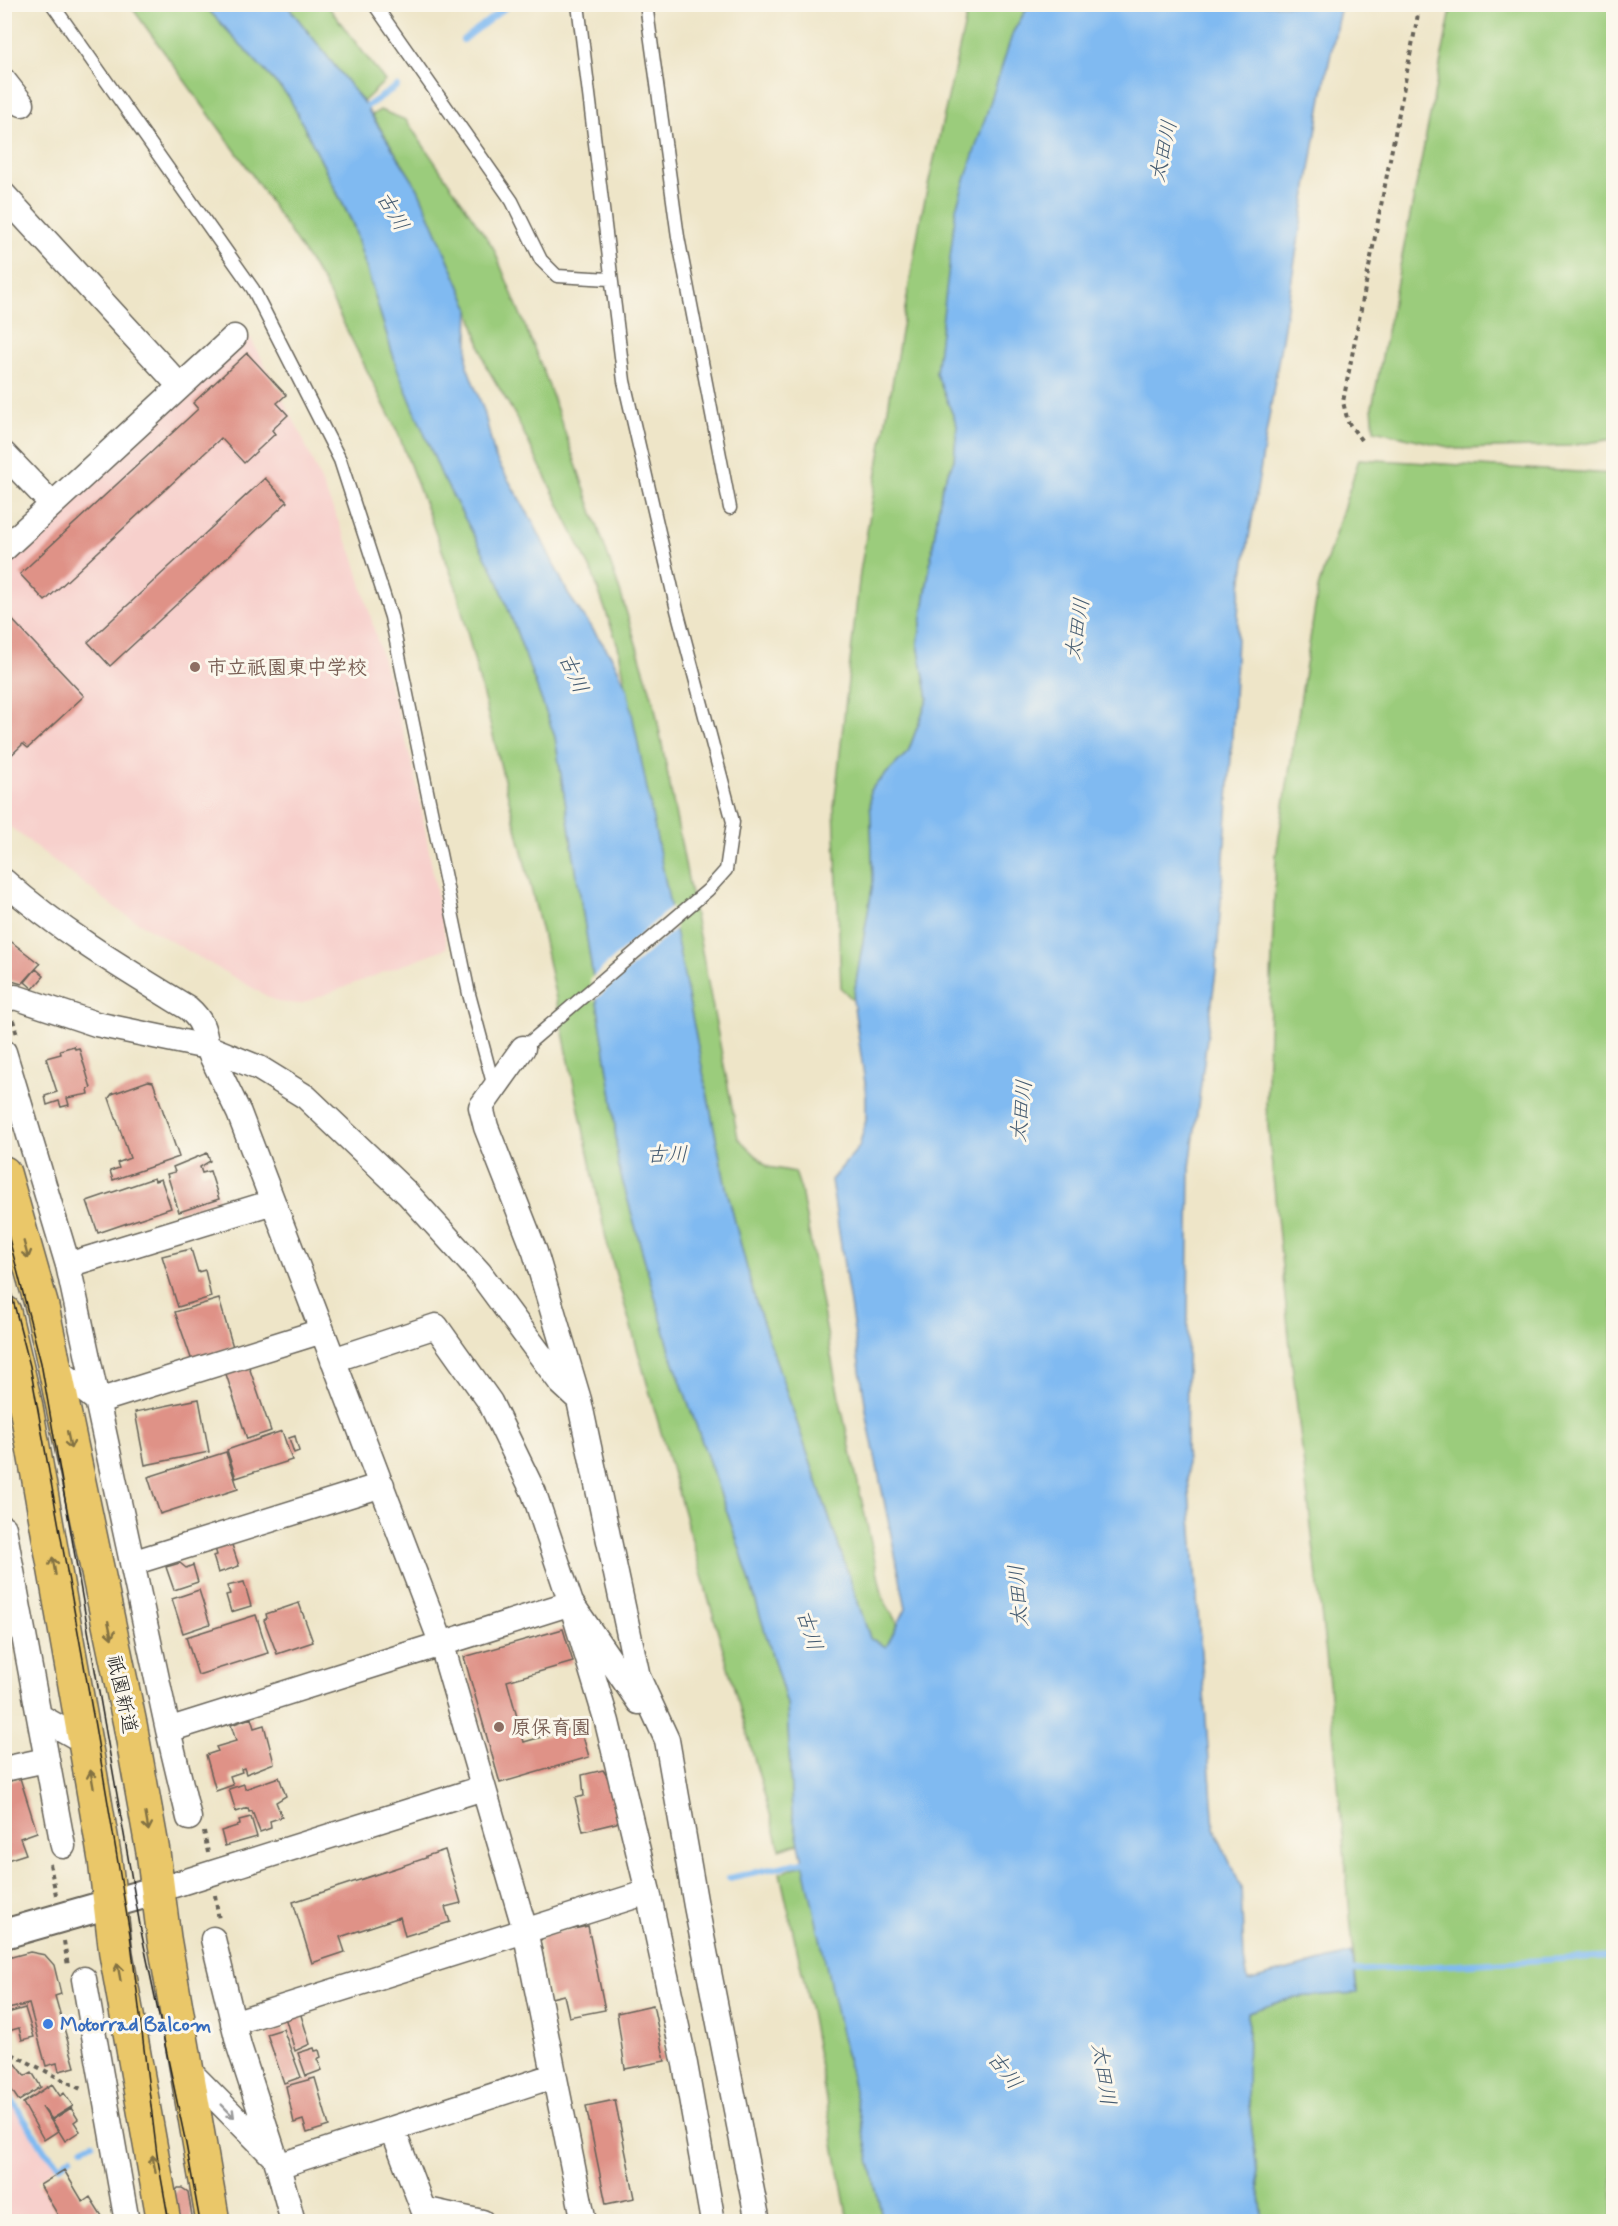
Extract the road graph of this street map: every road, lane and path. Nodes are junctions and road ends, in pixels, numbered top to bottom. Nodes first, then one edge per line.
1 (52, 4) edge
2 (374, 4) edge
3 (578, 4) edge
4 (646, 4) edge
5 (1420, 4) edge
6 (4, 81) edge
7 (22, 104) dead end
8 (4, 195) edge
9 (610, 279) junction
10 (234, 337) dead end
11 (180, 386) junction
12 (1361, 440) dead end
13 (4, 454) edge
14 (52, 504) junction
15 (730, 508) dead end
16 (4, 549) edge
17 (4, 881) edge
18 (4, 1000) edge
19 (207, 1047) junction
20 (523, 1048) joint
21 (4, 1052) edge
22 (495, 1088) junction
23 (4, 1173) edge
24 (273, 1202) junction
25 (68, 1265) junction
26 (4, 1312) edge
27 (322, 1331) junction
28 (333, 1360) junction
29 (53, 1366) junction
30 (15, 1399) edge
31 (579, 1400) junction
32 (98, 1401) junction
33 (382, 1485) junction
34 (4, 1528) edge
35 (132, 1563) junction
36 (571, 1603) junction
37 (441, 1641) junction
38 (159, 1688) junction
39 (39, 1716) junction
40 (130, 1724) junction
41 (168, 1730) junction
42 (667, 1740) junction
43 (85, 1742) junction
44 (46, 1760) junction
45 (4, 1769) edge
46 (483, 1788) junction
47 (189, 1818) dead end
48 (63, 1846) dead end
49 (158, 1890) junction
50 (648, 1892) junction
51 (111, 1903) junction
52 (525, 1930) junction
53 (4, 1934) edge
54 (213, 1939) dead end
55 (84, 1979) dead end
56 (233, 2023) junction
57 (4, 2050) edge
58 (186, 2069) junction
59 (554, 2076) junction
60 (103, 2086) junction
61 (144, 2106) junction
62 (393, 2130) junction
63 (113, 2144) junction
64 (277, 2162) junction
65 (127, 2222) edge
66 (164, 2222) edge
67 (213, 2222) edge
68 (293, 2222) edge
69 (482, 2222) edge
70 (584, 2222) edge
71 (712, 2222) edge
72 (758, 2222) edge

1 - 22 lane
2 - 9 lane
3 - 9 lane
4 - 15 lane
5 - 12 path
6 - 7 street
8 - 11 street
9 - 20 lane
10 - 11 street
11 - 14 street
13 - 14 street
14 - 16 street
17 - 19 street
18 - 19 street
19 - 24 street
19 - 31 street
20 - 22 street
21 - 25 street
22 - 31 street
23 -> 29 highway, 祇園新道
24 - 25 street
24 - 27 street
25 - 32 street
26 - 30 highway
27 - 28 street
27 - 32 street
28 - 33 street
28 - 36 street
29 - 32 street
29 -> 40 highway, 祇園新道
43 -> 30 highway
31 - 42 street
32 - 35 street
33 - 35 street
33 - 37 street
34 - 39 street
35 - 38 street
36 - 37 street
36 - 42 street
36 - 50 street
37 - 41 street
37 - 46 street
38 - 40 street
38 - 41 street
39 - 43 street
39 - 44 street
40 -> 49 highway, 祇園新道
41 - 47 street
42 - 72 street
51 -> 43 highway
44 - 45 street
44 - 48 street
46 - 49 street
46 - 52 street
49 - 51 street
49 - 58 highway, 祇園新道
50 - 52 street
50 - 71 street
51 - 53 street
61 -> 51 highway
52 - 56 street
52 - 59 street
54 - 56 street
55 - 60 street
56 - 64 street
57 - 60 path
58 -> 64 street
58 - 67 highway, 祇園新道
59 - 62 street
59 - 70 street
60 - 63 street
61 - 63 street
66 -> 61 highway
62 - 64 street
62 - 69 street
63 - 65 street
64 - 68 street

